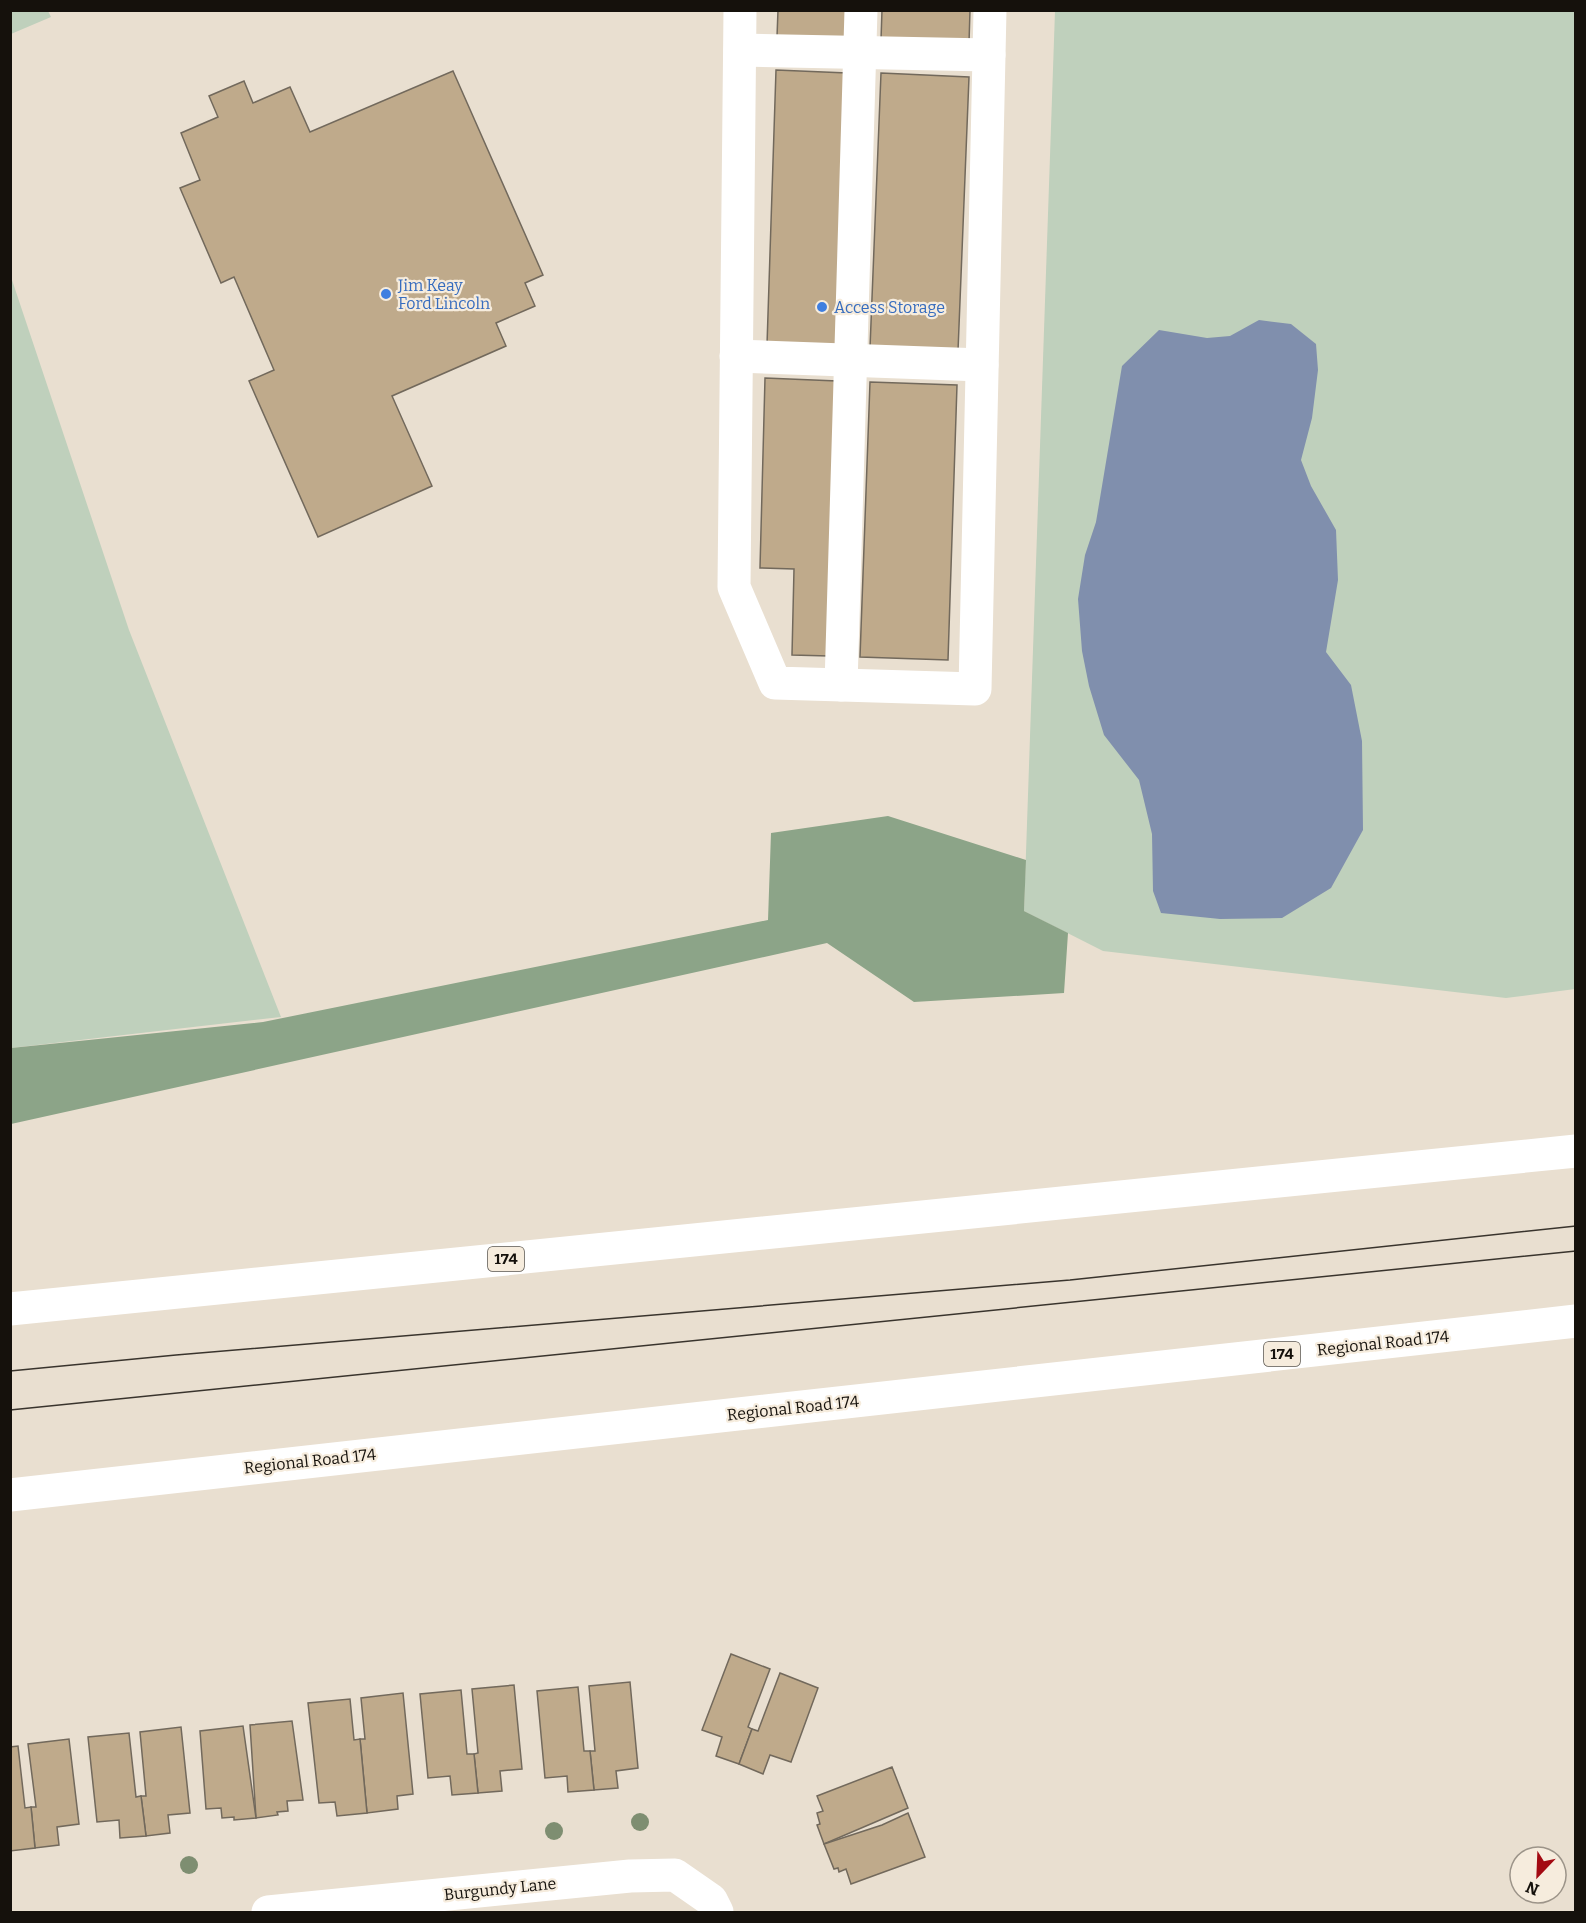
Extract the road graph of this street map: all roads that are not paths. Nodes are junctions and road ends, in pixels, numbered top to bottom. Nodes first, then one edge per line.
1 (740, 10) edge
2 (861, 10) edge
3 (990, 10) edge
4 (740, 50) junction
5 (859, 53) junction
6 (990, 55) junction
7 (736, 356) junction
8 (850, 360) junction
9 (982, 365) junction
10 (841, 685) junction
11 (1575, 1151) edge
12 (112, 1299) junction
13 (10, 1301) edge
14 (10, 1309) edge
15 (1575, 1321) edge
16 (653, 1424) junction
17 (10, 1495) edge
18 (10, 1506) edge
19 (268, 1912) edge
20 (717, 1912) edge

1 - 4 main road
2 - 5 main road
3 - 6 main road
4 - 5 main road
4 - 7 main road
5 - 6 main road
5 - 8 main road
6 - 9 main road
7 - 8 main road
7 - 10 main road
8 - 9 main road
8 - 10 main road
9 - 10 main road
11 - 12 main road, 174
12 - 13 main road
12 - 14 main road, 174
15 - 16 main road, Regional Road 174 / 174
16 - 17 main road, Regional Road 174 / 174
16 - 18 main road
19 - 20 main road, Burgundy Lane

